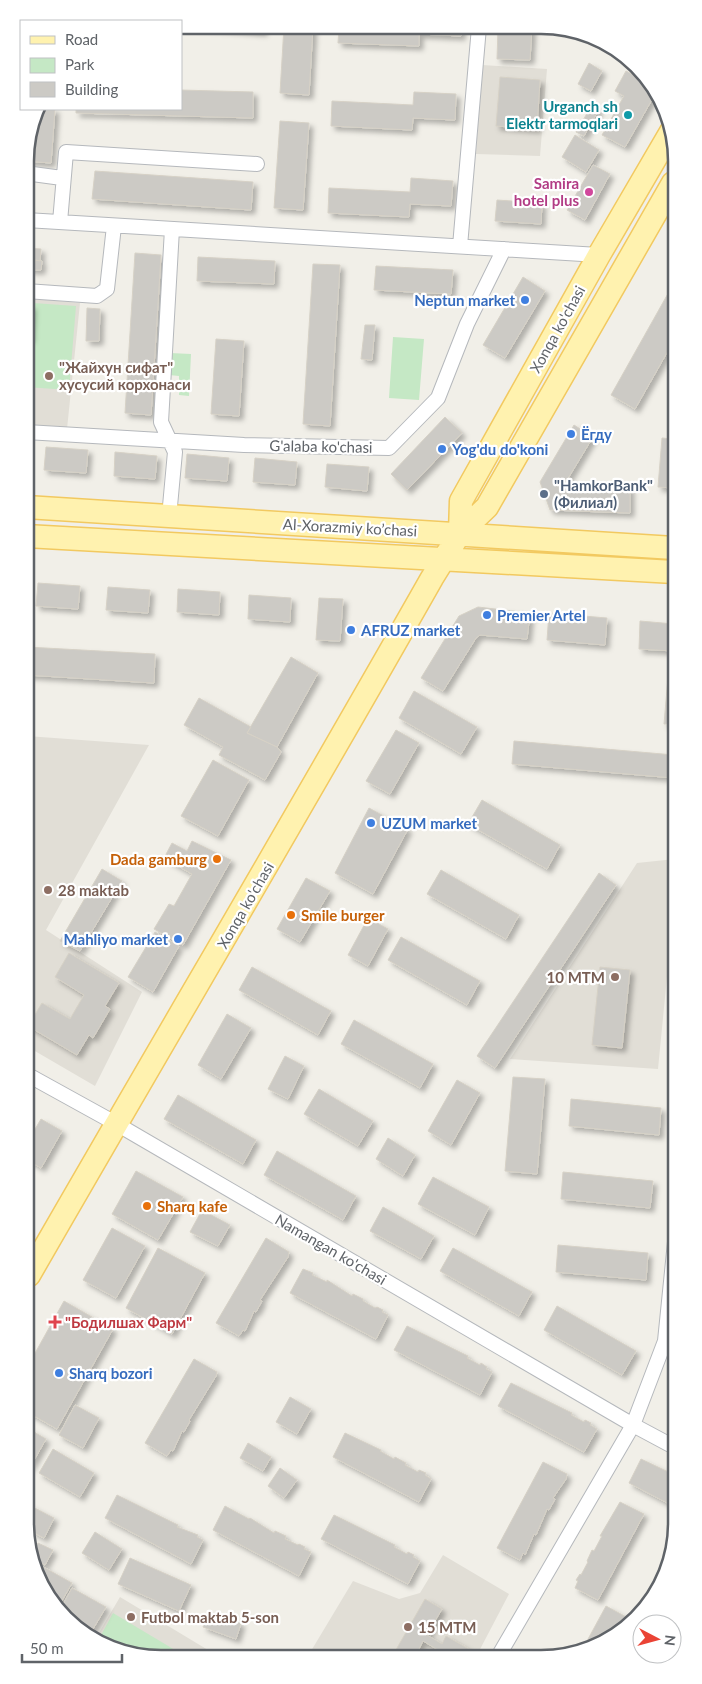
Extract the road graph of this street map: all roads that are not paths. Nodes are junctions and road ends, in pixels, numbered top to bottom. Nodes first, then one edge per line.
1 (478, 34) edge
2 (666, 140) edge
3 (257, 164) dead end
4 (34, 175) edge
5 (62, 178) junction
6 (668, 192) edge
7 (34, 220) edge
8 (60, 222) junction
9 (114, 226) junction
10 (172, 229) junction
11 (460, 246) junction
12 (504, 249) junction
13 (599, 255) junction
14 (34, 292) edge
15 (34, 432) edge
16 (171, 440) junction
17 (34, 507) edge
18 (169, 517) junction
19 (460, 533) junction
20 (34, 536) edge
21 (668, 548) edge
22 (444, 559) junction
23 (668, 572) edge
24 (34, 1077) edge
25 (115, 1123) junction
26 (34, 1266) edge
27 (668, 1315) edge
28 (633, 1425) junction
29 (668, 1444) edge
30 (502, 1650) edge

1 - 11 street
2 - 13 main road, Xonqa ko'chasi
3 - 5 street
4 - 5 street
5 - 8 street
6 - 19 main road, Xonqa ko'chasi
7 - 8 street
8 - 9 street
9 - 10 street
9 - 14 street
10 - 11 street
10 - 16 street
11 - 12 street
12 - 13 street
12 - 16 street, G'alaba ko'chasi
13 - 19 main road, Xonqa ko'chasi
15 - 16 street, G'alaba ko'chasi
16 - 18 street
17 - 18 main road, Al-Xorazmiy ko’chasi
18 - 19 main road, Al-Xorazmiy ko’chasi
19 - 21 main road, Al-Xorazmiy ko’chasi
19 - 22 main road, Xonqa ko'chasi
20 - 22 main road, Al-Xorazmiy ko’chasi
22 - 23 main road, Al-Xorazmiy ko’chasi
22 - 25 main road, Xonqa ko'chasi
24 - 25 street, Namangan ko'chasi
25 - 26 main road, Xonqa ko'chasi
25 - 28 street, Namangan ko'chasi
27 - 28 street
28 - 29 street, Namangan ko'chasi
28 - 30 street

